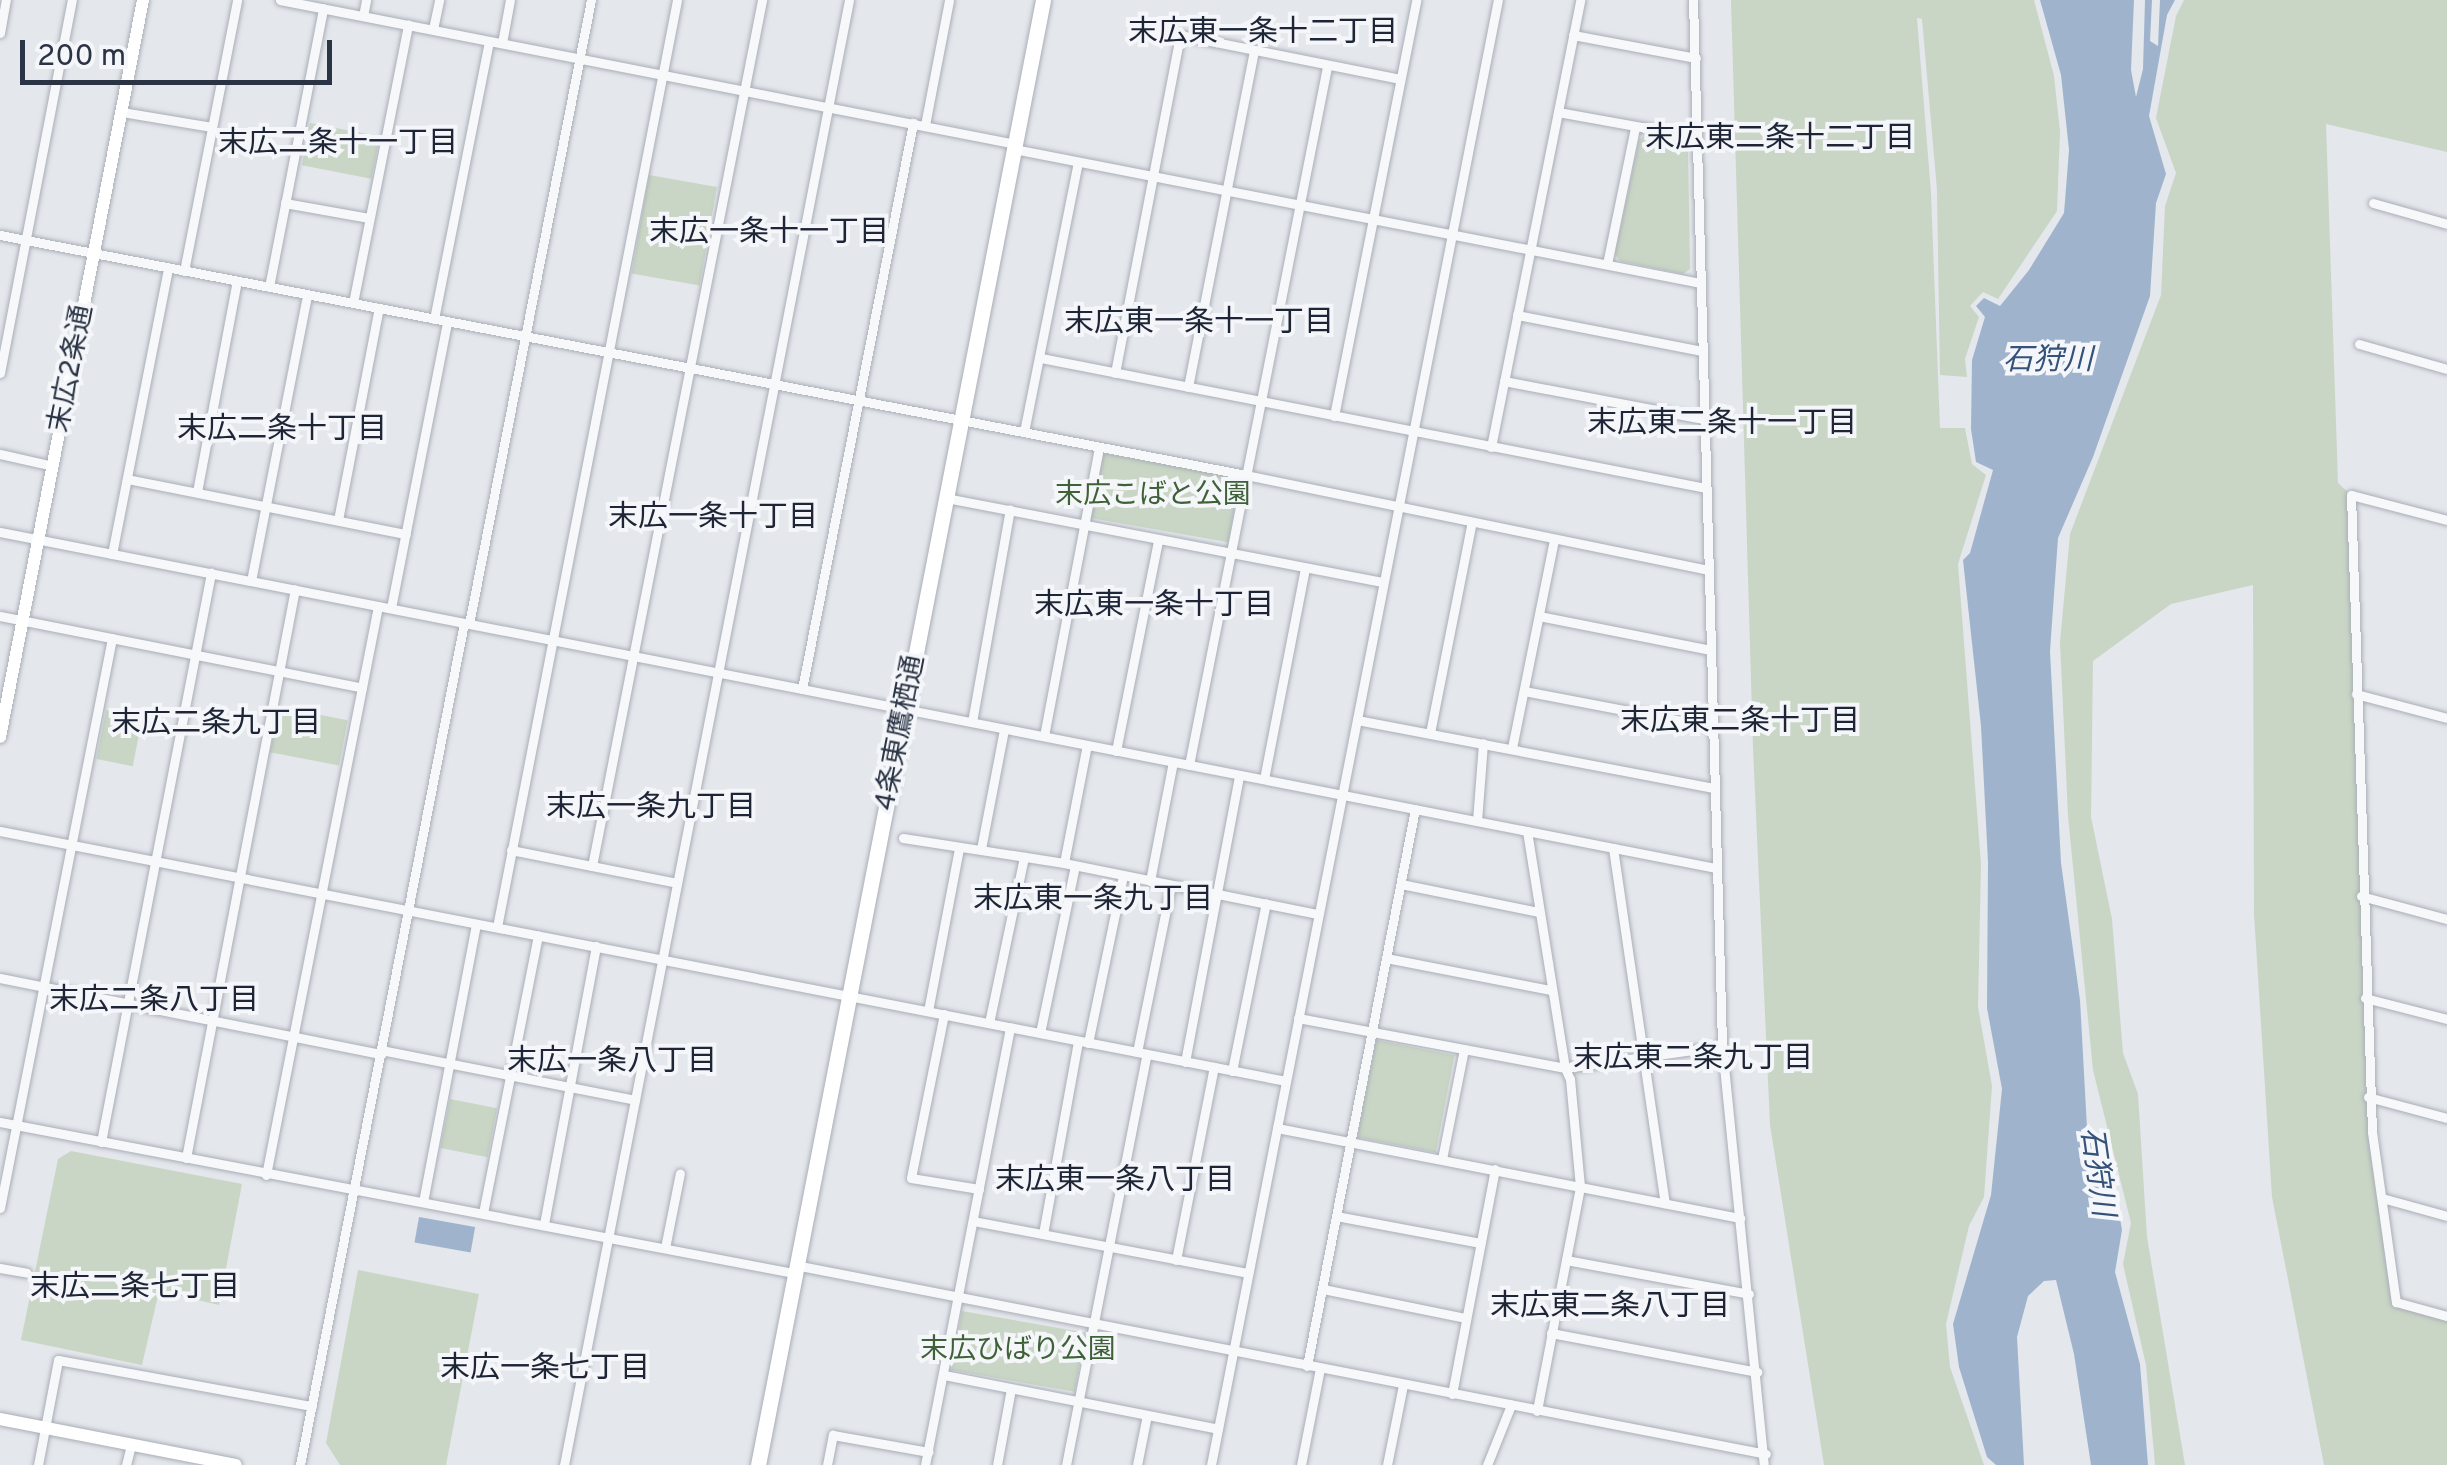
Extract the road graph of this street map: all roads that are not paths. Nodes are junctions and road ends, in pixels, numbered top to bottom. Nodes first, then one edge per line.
1 (6, 0) edge
2 (72, 0) edge
3 (143, 0) edge
4 (237, 0) edge
5 (280, 0) edge
6 (366, 0) edge
7 (439, 0) edge
8 (510, 0) edge
9 (591, 0) edge
10 (677, 0) edge
11 (762, 0) edge
12 (850, 0) edge
13 (949, 0) edge
14 (1043, 0) edge
15 (1416, 0) edge
16 (1498, 0) edge
17 (1580, 0) edge
18 (1693, 0) edge
19 (292, 1) edge
20 (323, 8) junction
21 (363, 16) junction
22 (408, 24) junction
23 (434, 29) junction
24 (0, 33) edge
25 (1573, 35) junction
26 (488, 41) junction
27 (502, 43) junction
28 (1254, 52) junction
29 (579, 58) junction
30 (1696, 58) junction
31 (1327, 67) junction
32 (662, 75) junction
33 (1400, 79) junction
34 (744, 91) junction
35 (829, 106) junction
36 (122, 112) junction
37 (1558, 112) junction
38 (913, 124) junction
39 (925, 125) junction
40 (212, 127) junction
41 (1635, 127) junction
42 (1697, 138) junction
43 (1015, 146) junction
44 (1078, 162) junction
45 (1152, 177) junction
46 (1225, 191) junction
47 (285, 203) junction
48 (2374, 203) dead end
49 (1299, 207) junction
50 (369, 218) junction
51 (1374, 220) junction
52 (2447, 224) edge
53 (1452, 235) junction
54 (0, 236) edge
55 (27, 241) junction
56 (1530, 251) junction
57 (94, 254) junction
58 (1607, 264) junction
59 (168, 268) junction
60 (184, 271) junction
61 (237, 281) junction
62 (1701, 283) junction
63 (268, 287) junction
64 (307, 295) junction
65 (353, 303) junction
66 (379, 308) junction
67 (1517, 315) junction
68 (434, 319) junction
69 (448, 322) junction
70 (524, 337) junction
71 (2359, 344) dead end
72 (1702, 351) junction
73 (607, 352) junction
74 (1041, 358) junction
75 (690, 367) junction
76 (2447, 369) edge
77 (1114, 373) junction
78 (0, 374) edge
79 (1504, 381) junction
80 (774, 386) junction
81 (1188, 388) junction
82 (1262, 402) junction
83 (859, 403) junction
84 (1334, 416) junction
85 (1704, 419) junction
86 (962, 420) junction
87 (1024, 432) junction
88 (1413, 432) junction
89 (1099, 447) junction
90 (1491, 447) junction
91 (0, 454) edge
92 (53, 466) junction
93 (1246, 475) junction
94 (126, 479) junction
95 (1706, 488) junction
96 (197, 492) junction
97 (946, 498) junction
98 (266, 506) junction
99 (1398, 506) junction
100 (1010, 510) junction
101 (338, 520) junction
102 (2447, 520) edge
103 (1084, 525) junction
104 (1471, 525) junction
105 (0, 532) edge
106 (406, 534) junction
107 (1554, 539) junction
108 (39, 540) junction
109 (1158, 540) junction
110 (112, 554) junction
111 (1232, 554) junction
112 (1305, 569) junction
113 (1708, 570) junction
114 (211, 573) junction
115 (250, 581) junction
116 (1383, 582) junction
117 (295, 590) junction
118 (378, 606) junction
119 (390, 608) junction
120 (0, 616) edge
121 (1539, 616) junction
122 (23, 620) junction
123 (466, 623) junction
124 (112, 638) junction
125 (552, 640) junction
126 (1711, 650) junction
127 (196, 655) junction
128 (634, 656) junction
129 (280, 672) junction
130 (718, 672) junction
131 (362, 688) junction
132 (802, 689) junction
133 (1524, 690) junction
134 (2356, 694) junction
135 (905, 709) junction
136 (2447, 718) edge
137 (1357, 720) junction
138 (972, 722) junction
139 (1712, 727) junction
140 (1004, 729) junction
141 (1430, 733) junction
142 (1044, 736) junction
143 (0, 737) edge
144 (1483, 742) junction
145 (1087, 745) junction
146 (1512, 748) junction
147 (1116, 751) junction
148 (1173, 762) junction
149 (1190, 765) junction
150 (1239, 775) junction
151 (1264, 780) junction
152 (1714, 788) junction
153 (1342, 796) junction
154 (1415, 809) junction
155 (1477, 821) junction
156 (1527, 831) junction
157 (0, 832) edge
158 (902, 838) dead end
159 (71, 846) junction
160 (1614, 848) junction
161 (958, 849) junction
162 (511, 850) junction
163 (981, 850) junction
164 (1024, 856) junction
165 (156, 862) junction
166 (1069, 865) junction
167 (592, 866) junction
168 (1716, 868) junction
169 (1122, 876) junction
170 (240, 878) junction
171 (1150, 881) junction
172 (677, 882) junction
173 (1401, 884) junction
174 (1171, 885) junction
175 (321, 894) junction
176 (1218, 894) junction
177 (2361, 896) junction
178 (1266, 903) junction
179 (408, 911) junction
180 (1539, 912) junction
181 (1318, 914) junction
182 (2447, 920) edge
183 (476, 924) junction
184 (497, 928) junction
185 (538, 935) junction
186 (596, 946) junction
187 (1386, 958) junction
188 (662, 959) junction
189 (0, 978) edge
190 (43, 988) junction
191 (1551, 990) junction
192 (850, 996) junction
193 (2365, 998) junction
194 (128, 1005) junction
195 (928, 1011) junction
196 (944, 1014) junction
197 (1298, 1018) junction
198 (2447, 1019) edge
199 (213, 1021) junction
200 (990, 1023) junction
201 (1010, 1027) junction
202 (1372, 1031) junction
203 (1040, 1033) junction
204 (294, 1036) junction
205 (1083, 1042) junction
206 (1722, 1046) junction
207 (1464, 1049) junction
208 (381, 1052) junction
209 (1142, 1053) junction
210 (1643, 1057) junction
211 (1185, 1062) junction
212 (450, 1064) junction
213 (1214, 1067) junction
214 (1564, 1068) junction
215 (1232, 1071) junction
216 (509, 1076) junction
217 (1286, 1081) junction
218 (570, 1088) junction
219 (2368, 1097) junction
220 (635, 1100) junction
221 (2447, 1118) edge
222 (0, 1122) edge
223 (16, 1125) junction
224 (1277, 1128) junction
225 (1349, 1141) junction
226 (102, 1142) junction
227 (186, 1158) junction
228 (1442, 1159) junction
229 (1495, 1169) junction
230 (680, 1173) dead end
231 (266, 1174) junction
232 (1580, 1187) junction
233 (979, 1189) junction
234 (354, 1190) junction
235 (2382, 1198) junction
236 (423, 1202) junction
237 (1664, 1203) junction
238 (0, 1208) edge
239 (483, 1213) junction
240 (1336, 1216) junction
241 (2447, 1216) edge
242 (1740, 1218) junction
243 (973, 1221) junction
244 (544, 1224) junction
245 (1043, 1234) junction
246 (608, 1237) junction
247 (1480, 1243) junction
248 (1108, 1247) junction
249 (665, 1248) junction
250 (1176, 1260) junction
251 (1566, 1260) junction
252 (0, 1268) edge
253 (794, 1269) junction
254 (27, 1273) dead end
255 (1248, 1273) junction
256 (1323, 1289) junction
257 (1749, 1294) junction
258 (958, 1297) junction
259 (2447, 1316) edge
260 (1466, 1318) junction
261 (1094, 1324) junction
262 (1551, 1333) junction
263 (1234, 1351) junction
264 (1306, 1366) junction
265 (1320, 1368) junction
266 (1758, 1372) junction
267 (944, 1375) junction
268 (1404, 1385) junction
269 (1012, 1388) junction
270 (1452, 1394) junction
271 (1078, 1402) junction
272 (1511, 1405) junction
273 (312, 1406) junction
274 (1537, 1411) junction
275 (1146, 1414) junction
276 (0, 1419) edge
277 (46, 1428) junction
278 (1218, 1429) junction
279 (130, 1444) junction
280 (928, 1452) junction
281 (1765, 1460) edge
282 (210, 1462) edge
283 (38, 1465) edge
284 (126, 1465) edge
285 (236, 1465) edge
286 (300, 1465) edge
287 (564, 1465) edge
288 (758, 1465) edge
289 (828, 1465) edge
290 (926, 1465) edge
291 (998, 1465) edge
292 (1066, 1465) edge
293 (1136, 1465) edge
294 (1211, 1465) edge
295 (1302, 1465) edge
296 (1386, 1465) edge
297 (1486, 1465) edge

1 - 24 street
2 - 55 street
3 - 36 street, 末広2条通
4 - 40 street
5 - 19 street
6 - 21 street
7 - 23 street
8 - 27 street
9 - 29 street
10 - 32 street
11 - 34 street
12 - 35 street
13 - 39 street
14 - 43 highway, 4条東鷹栖通
15 - 33 street
16 - 53 street
17 - 25 street
18 - 30 street
19 - 20 street
20 - 21 street
20 - 47 street
21 - 22 street
22 - 23 street
22 - 50 street
23 - 26 street
25 - 30 street
25 - 37 street
26 - 27 street
26 - 68 street
27 - 29 street
28 - 31 street
28 - 45 street
28 - 46 street
29 - 32 street
29 - 70 street
30 - 42 street
31 - 33 street
31 - 49 street
32 - 34 street
32 - 73 street
33 - 51 street
34 - 35 street
34 - 75 street
35 - 38 street
35 - 80 street
36 - 40 street
36 - 57 street, 末広2条通
37 - 41 street
37 - 56 street
38 - 39 street
38 - 83 street
39 - 43 street
40 - 60 street
41 - 42 street
41 - 58 street
42 - 62 street
43 - 44 street
43 - 86 highway, 4条東鷹栖通
44 - 45 street
44 - 74 street
45 - 46 street
45 - 77 street
46 - 49 street
46 - 81 street
47 - 50 street
47 - 63 street
48 - 52 street
49 - 51 street
49 - 82 street
50 - 65 street
51 - 53 street
51 - 84 street
53 - 56 street
53 - 88 street
54 - 55 street
55 - 57 street
55 - 78 street
56 - 58 street
56 - 67 street
57 - 59 street
57 - 92 street, 末広2条通
58 - 62 street
59 - 60 street
59 - 94 street
60 - 61 street
61 - 63 street
61 - 96 street
62 - 72 street
63 - 64 street
64 - 65 street
64 - 98 street
65 - 66 street
66 - 68 street
66 - 101 street
67 - 72 street
67 - 79 street
68 - 69 street
69 - 70 street
69 - 106 street
70 - 73 street
70 - 123 street
71 - 76 street
72 - 85 street
73 - 75 street
73 - 125 street
74 - 77 street
74 - 87 street
75 - 80 street
75 - 128 street
77 - 81 street
79 - 85 street
79 - 90 street
80 - 83 street
80 - 130 street
81 - 82 street
82 - 84 street
82 - 93 street
83 - 86 street
83 - 132 street
84 - 88 street
85 - 95 street
86 - 87 street
86 - 97 highway, 4条東鷹栖通
87 - 89 street
88 - 90 street
88 - 99 street
89 - 93 street
89 - 103 street
90 - 95 street
91 - 92 street
92 - 108 street, 末広2条通
93 - 99 street
93 - 111 street
94 - 96 street
94 - 110 street
95 - 113 street
96 - 98 street
97 - 100 street
97 - 135 highway, 4条東鷹栖通
98 - 101 street
98 - 115 street
99 - 104 street
99 - 116 street
100 - 103 street
100 - 138 street
101 - 106 street
102 - 134 street
103 - 109 street
103 - 142 street
104 - 107 street
104 - 141 street
105 - 108 street
106 - 119 street
107 - 113 street
107 - 121 street
108 - 110 street
108 - 122 street, 末広2条通
109 - 111 street
109 - 147 street
110 - 114 street
111 - 112 street
111 - 149 street
112 - 116 street
112 - 151 street
113 - 126 street
114 - 115 street
114 - 127 street
115 - 117 street
116 - 137 street
117 - 118 street
117 - 129 street
118 - 119 street
118 - 131 street
119 - 123 street
120 - 122 street
121 - 126 street
121 - 133 street
122 - 124 street
122 - 143 street, 末広2条通
123 - 125 street
123 - 179 street
124 - 127 street
124 - 159 street
125 - 128 street
125 - 162 street
126 - 139 street
127 - 129 street
127 - 165 street
128 - 130 street
128 - 167 street
129 - 131 street
129 - 170 street
130 - 132 street
130 - 172 street
131 - 175 street
132 - 135 street
133 - 139 street
133 - 146 street
134 - 136 street
134 - 177 street
135 - 138 street
135 - 192 highway, 4条東鷹栖通
137 - 141 street
137 - 153 street
138 - 140 street
139 - 152 street
140 - 142 street
140 - 163 street
141 - 144 street
142 - 145 street
144 - 146 street
144 - 155 street
145 - 147 street
145 - 166 street
146 - 152 street
147 - 148 street
148 - 149 street
148 - 171 street
149 - 150 street
150 - 151 street
150 - 176 street
151 - 153 street
152 - 168 street
153 - 154 street
153 - 181 street
154 - 155 street
154 - 173 street
155 - 156 street
156 - 160 street
156 - 180 street
157 - 159 street
158 - 161 street
159 - 165 street
159 - 190 street
160 - 168 street
160 - 210 street
161 - 163 street
161 - 195 street
162 - 167 street
162 - 184 street
163 - 164 street
164 - 166 street
164 - 200 street
165 - 170 street
165 - 194 street
166 - 169 street
166 - 203 street
167 - 172 street
168 - 206 street
169 - 171 street
169 - 205 street
170 - 175 street
170 - 199 street
171 - 174 street
172 - 188 street
173 - 180 street
173 - 187 street
174 - 176 street
174 - 209 street
175 - 179 street
175 - 204 street
176 - 178 street
176 - 211 street
177 - 182 street
177 - 193 street
178 - 181 street
178 - 215 street
179 - 183 street
179 - 208 street
180 - 191 street
181 - 197 street
183 - 184 street
183 - 212 street
184 - 185 street
185 - 186 street
185 - 216 street
186 - 188 street
186 - 218 street
187 - 191 street
187 - 202 street
188 - 192 street
188 - 220 street
189 - 190 street
190 - 194 street
190 - 223 street
191 - 214 street
192 - 195 street
192 - 253 highway, 4条東鷹栖通
193 - 198 street
193 - 219 street
194 - 199 street
194 - 226 street
195 - 196 street
196 - 200 street
196 - 233 street
197 - 202 street
197 - 217 street
199 - 204 street
199 - 227 street
200 - 201 street
201 - 203 street
201 - 233 street
202 - 207 street
202 - 225 street
203 - 205 street
204 - 208 street
204 - 231 street
205 - 209 street
205 - 245 street
206 - 210 street
206 - 242 street
207 - 214 street
207 - 228 street
208 - 212 street
208 - 234 street
209 - 211 street
209 - 248 street
210 - 214 street
210 - 237 street
211 - 213 street
212 - 216 street
212 - 236 street
213 - 215 street
213 - 250 street
214 - 232 street
215 - 217 street
216 - 218 street
216 - 239 street
217 - 224 street
218 - 220 street
218 - 244 street
219 - 221 street
219 - 235 street
220 - 246 street
222 - 223 street
223 - 226 street
223 - 238 street
224 - 225 street
224 - 255 street
225 - 228 street
225 - 240 street
226 - 227 street
227 - 231 street
228 - 229 street
229 - 232 street
229 - 247 street
230 - 249 street
231 - 234 street
232 - 237 street
232 - 251 street
233 - 243 street
234 - 236 street
234 - 273 street
235 - 241 street
235 - 259 street
236 - 239 street
237 - 242 street
239 - 244 street
240 - 247 street
240 - 256 street
242 - 257 street
243 - 245 street
243 - 258 street
244 - 246 street
245 - 248 street
246 - 249 street
246 - 287 street
247 - 260 street
248 - 250 street
248 - 261 street
249 - 253 street
250 - 255 street
251 - 257 street
251 - 262 street
252 - 254 street
253 - 258 street
253 - 288 highway, 4条東鷹栖通
255 - 263 street
256 - 260 street
256 - 264 street
257 - 266 street
258 - 261 street
258 - 267 street
260 - 270 street
261 - 263 street
261 - 271 street
262 - 266 street
262 - 274 street
263 - 264 street
263 - 278 street
264 - 265 street
265 - 268 street
265 - 295 street
266 - 281 street
267 - 269 street
267 - 280 street
268 - 270 street
268 - 296 street
269 - 271 street
269 - 291 street
270 - 272 street
271 - 275 street
271 - 292 street
272 - 274 street
272 - 297 street
273 - 277 street
273 - 286 street
274 - 281 street
275 - 278 street
275 - 293 street
276 - 277 street
277 - 279 street
277 - 283 street
278 - 294 street
279 - 282 street
279 - 284 street
280 - 289 street
280 - 290 street
282 - 285 street

